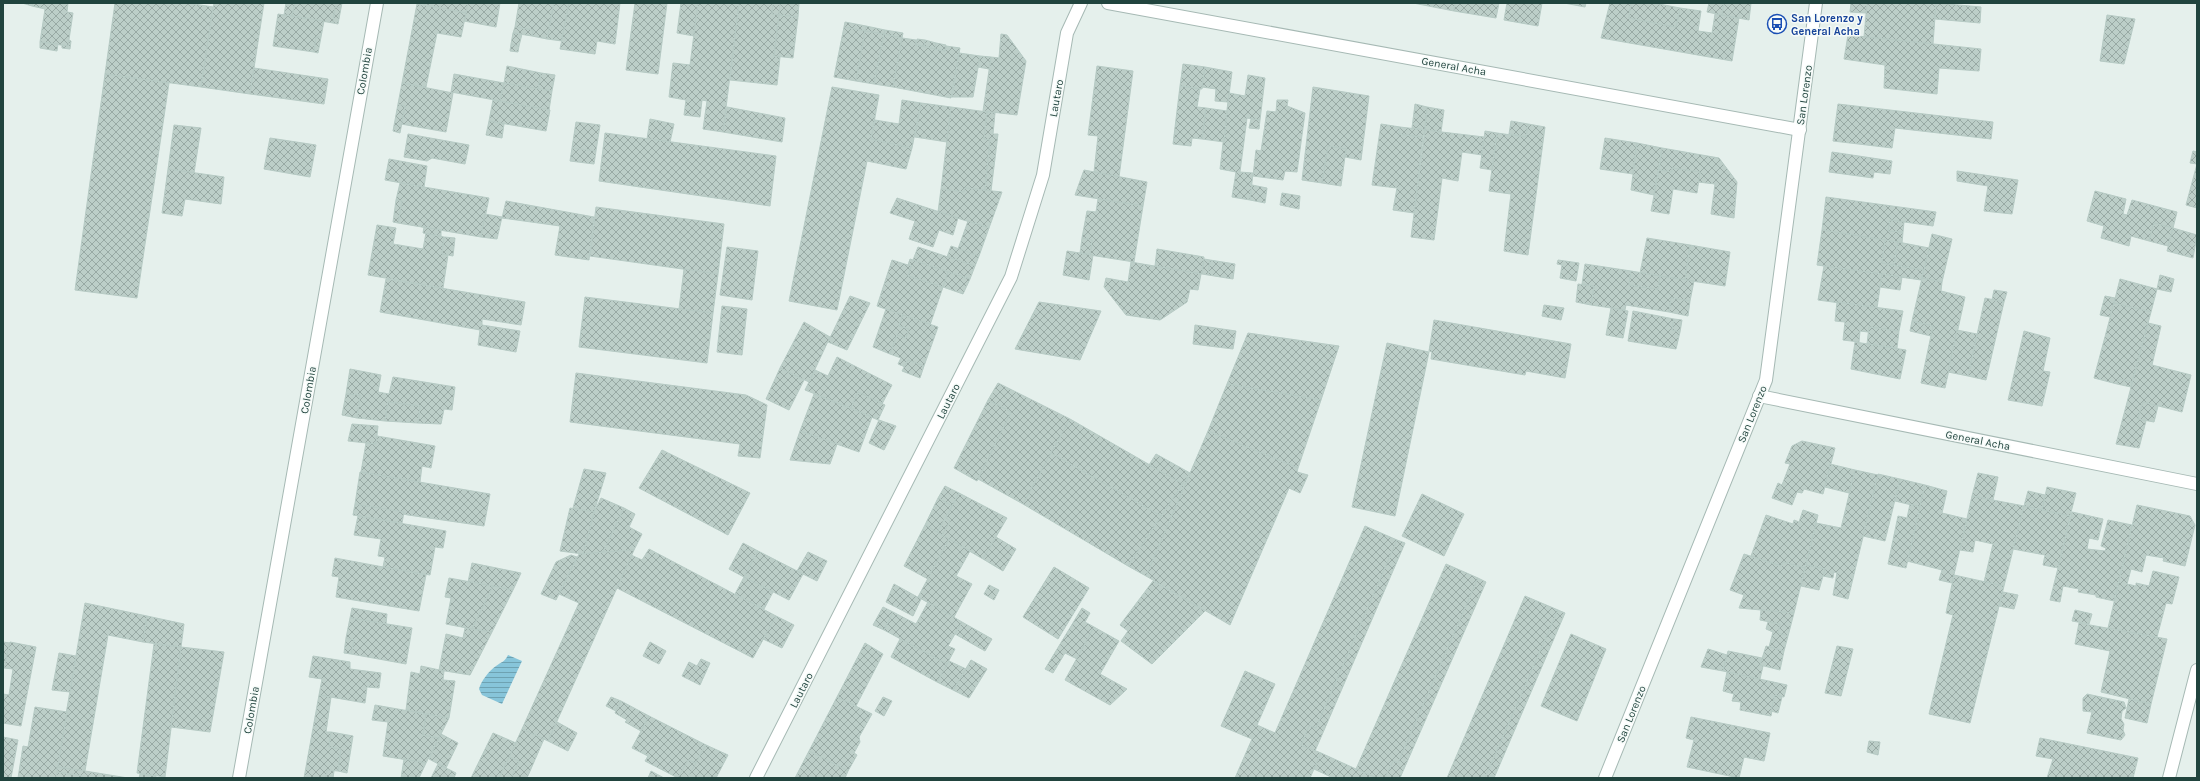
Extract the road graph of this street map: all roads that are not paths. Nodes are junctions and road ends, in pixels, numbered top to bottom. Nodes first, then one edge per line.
1 (377, 3) edge
2 (1080, 3) edge
3 (1108, 3) edge
4 (1816, 3) edge
5 (1800, 130) junction
6 (1759, 396) junction
7 (2197, 484) edge
8 (2197, 670) edge
9 (239, 778) edge
10 (756, 778) edge
11 (1605, 778) edge
12 (2169, 778) edge

1 - 9 street, Colombia
2 - 10 street, Lautaro
3 - 5 street, General Acha
4 - 5 street, San Lorenzo
5 - 6 street, San Lorenzo
6 - 7 street, General Acha
6 - 11 street, San Lorenzo
8 - 12 street

